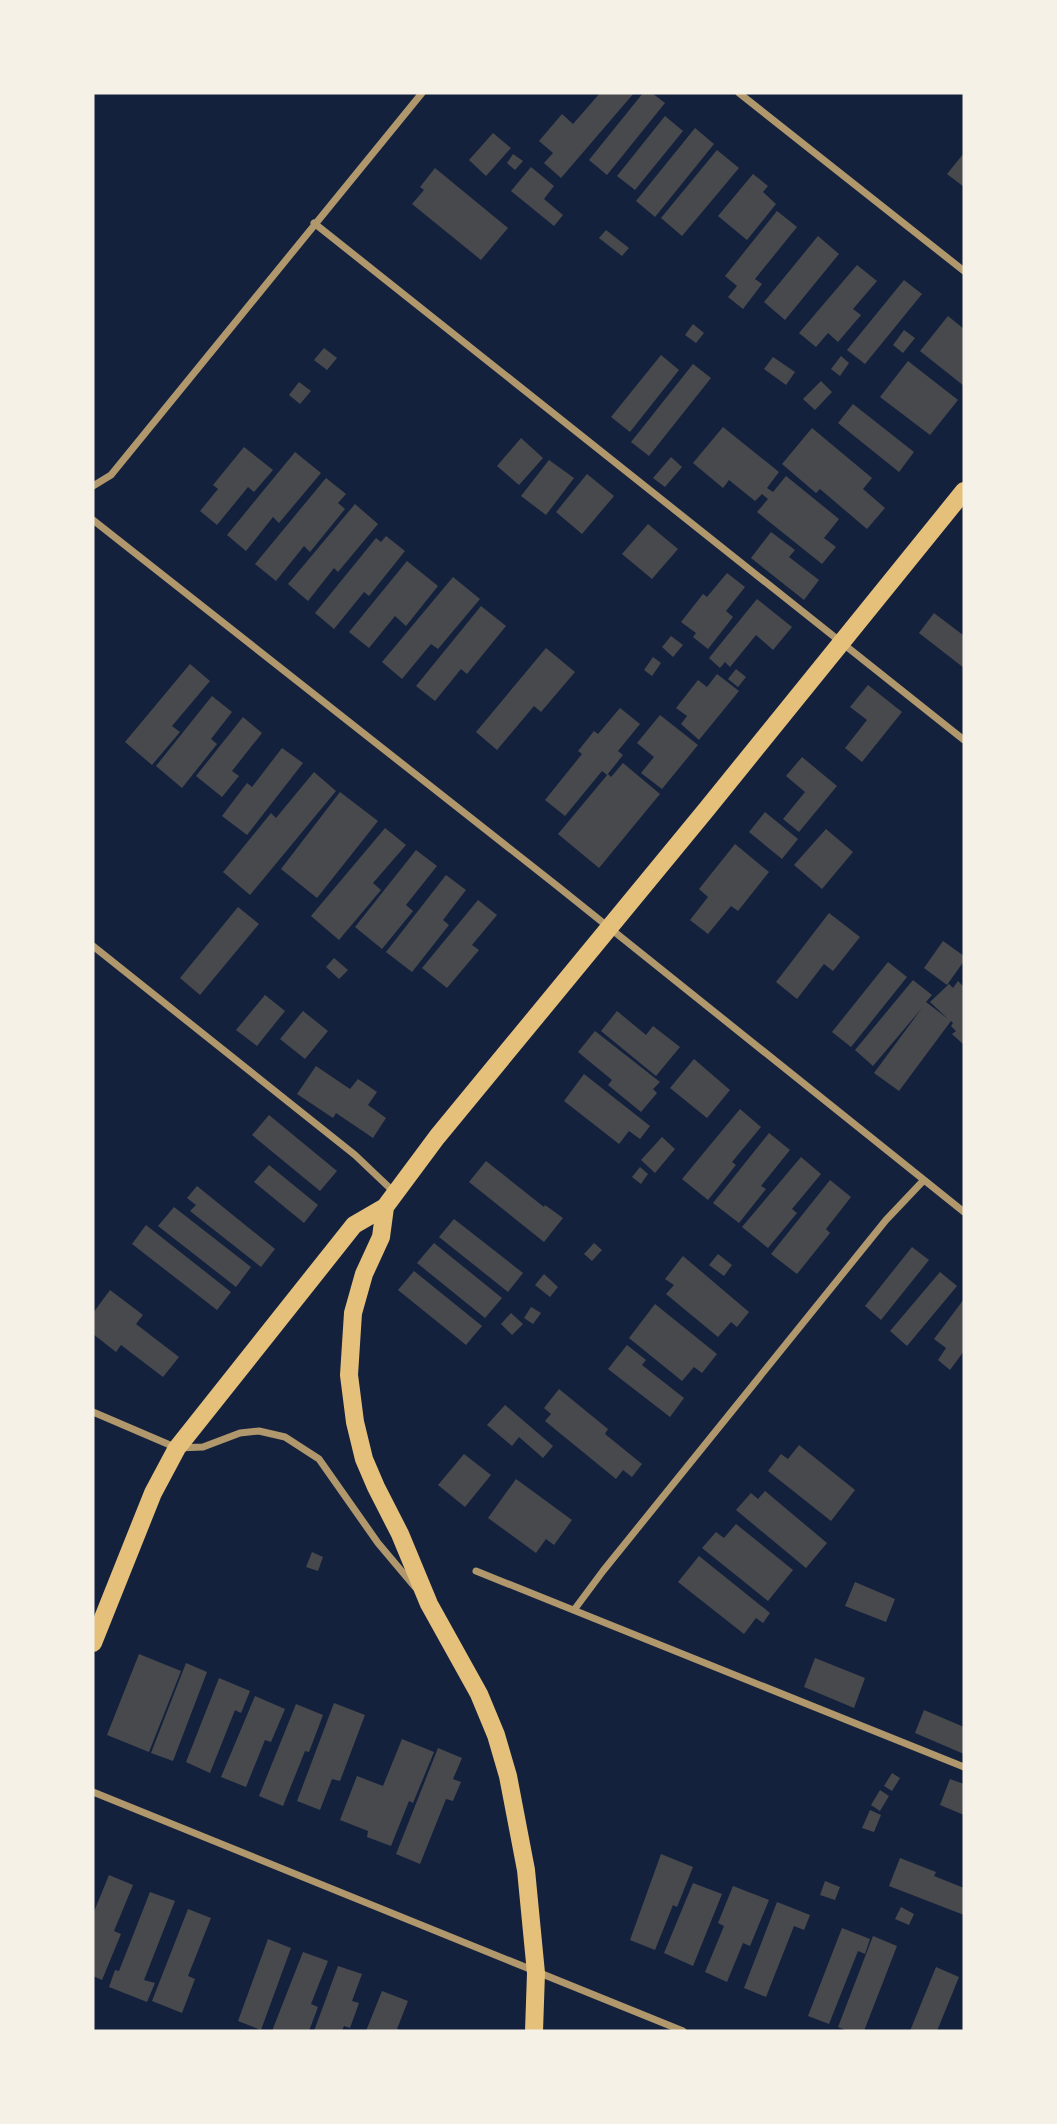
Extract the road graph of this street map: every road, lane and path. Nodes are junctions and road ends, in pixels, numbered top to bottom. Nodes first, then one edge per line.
1 (422, 93) edge
2 (739, 93) edge
3 (314, 223) junction
4 (964, 271) edge
5 (93, 486) edge
6 (964, 491) edge
7 (93, 520) edge
8 (840, 642) junction
9 (964, 740) edge
10 (609, 928) junction
11 (93, 946) edge
12 (923, 1181) junction
13 (390, 1200) junction
14 (964, 1212) edge
15 (93, 1412) edge
16 (177, 1448) junction
17 (476, 1571) dead end
18 (429, 1604) junction
19 (574, 1610) junction
20 (93, 1643) edge
21 (964, 1767) edge
22 (93, 1792) edge
23 (536, 1973) junction
24 (534, 2031) edge
25 (683, 2031) edge

1 - 3 street
2 - 4 street
3 - 5 street
3 - 8 street
6 - 8 main road
7 - 10 street
8 - 9 street
8 - 10 main road
10 - 12 street
10 - 13 main road
11 - 13 street
12 - 14 street
12 - 19 street
13 - 16 main road
13 - 18 main road
15 - 16 street
16 - 18 street
16 - 20 main road
17 - 19 street
18 - 23 main road
19 - 21 street
22 - 23 street
23 - 24 main road
23 - 25 street

